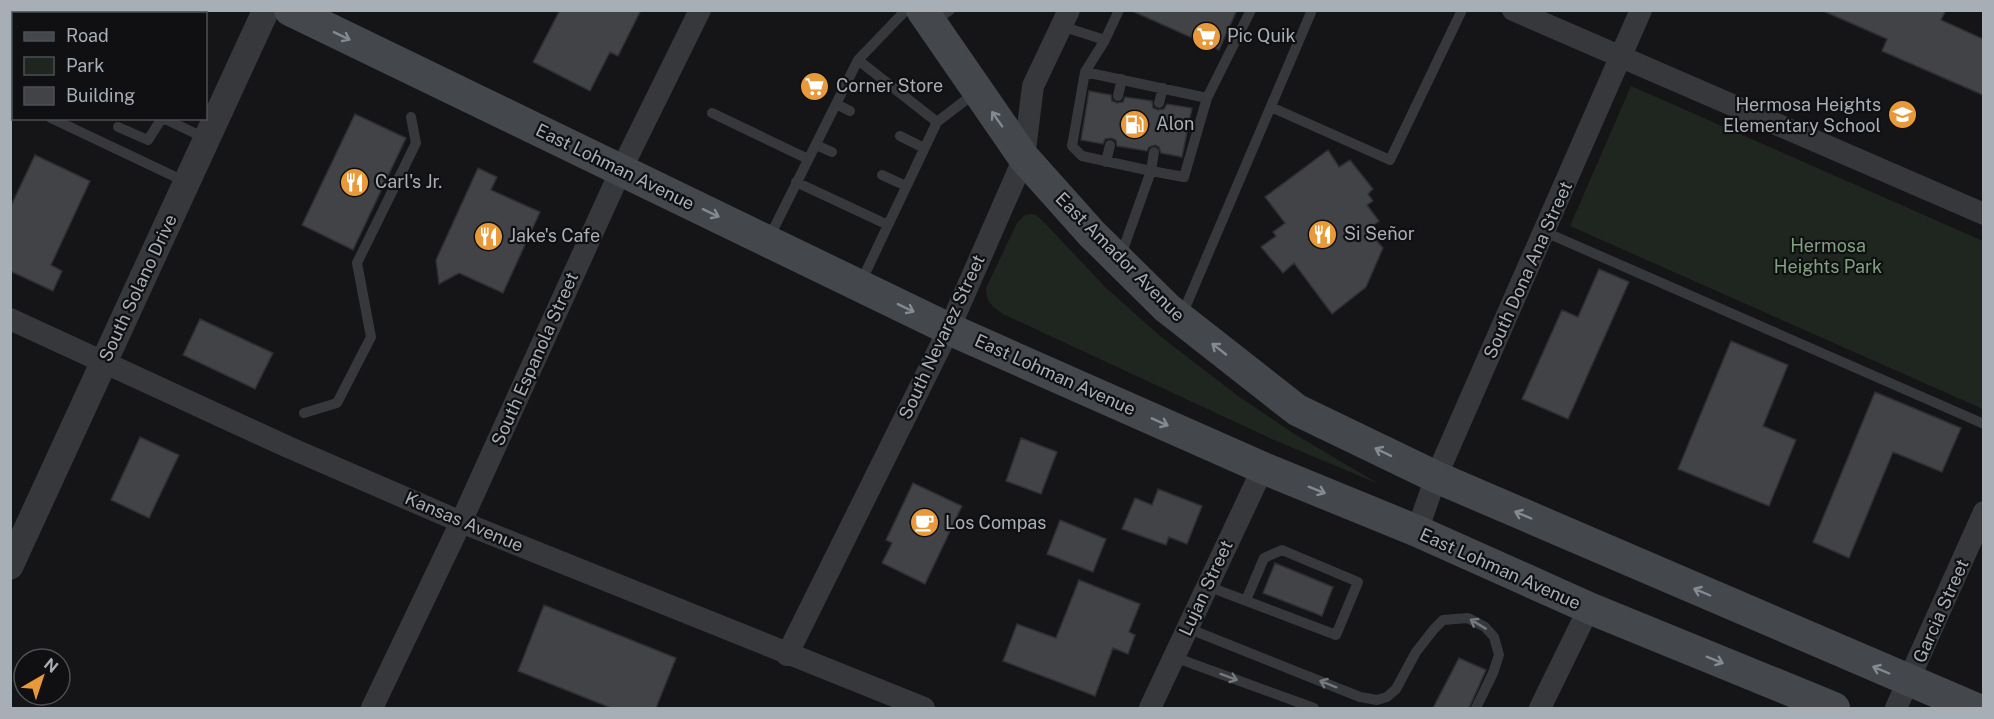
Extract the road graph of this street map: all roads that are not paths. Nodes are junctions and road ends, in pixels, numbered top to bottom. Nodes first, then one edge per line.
1 (266, 10) edge
2 (290, 10) edge
3 (700, 10) edge
4 (1119, 10) edge
5 (1251, 10) edge
6 (1312, 10) edge
7 (1462, 10) edge
8 (1513, 10) edge
9 (1641, 10) edge
10 (927, 14) edge
11 (1065, 18) edge
12 (1105, 40) junction
13 (1621, 58) junction
14 (858, 60) junction
15 (1085, 72) junction
16 (1122, 79) junction
17 (1163, 88) junction
18 (978, 91) junction
19 (1118, 96) dead end
20 (1208, 98) junction
21 (1159, 102) dead end
22 (836, 104) junction
23 (1271, 107) junction
24 (850, 111) dead end
25 (712, 113) dead end
26 (411, 117) dead end
27 (55, 120) edge
28 (162, 120) edge
29 (167, 120) edge
30 (937, 122) junction
31 (118, 127) dead end
32 (900, 136) dead end
33 (207, 139) junction
34 (816, 145) junction
35 (1110, 145) dead end
36 (924, 148) junction
37 (832, 152) dead end
38 (1154, 152) dead end
39 (1024, 158) junction
40 (808, 159) junction
41 (1106, 162) junction
42 (621, 170) junction
43 (1151, 171) junction
44 (882, 175) dead end
45 (187, 182) junction
46 (796, 182) junction
47 (906, 186) junction
48 (1983, 214) edge
49 (888, 225) junction
50 (1545, 232) junction
51 (767, 241) junction
52 (1119, 261) junction
53 (859, 285) junction
54 (1180, 318) junction
55 (10, 319) edge
56 (949, 328) junction
57 (104, 362) junction
58 (304, 413) dead end
59 (1983, 424) edge
60 (1263, 468) junction
61 (1436, 477) junction
62 (1983, 512) edge
63 (461, 522) junction
64 (1417, 531) junction
65 (14, 550) edge
66 (1207, 586) junction
67 (1246, 600) junction
68 (1589, 608) junction
69 (1187, 628) junction
70 (787, 655) junction
71 (1174, 657) junction
72 (1903, 695) edge
73 (372, 708) edge
74 (924, 708) edge
75 (1150, 708) edge
76 (1314, 708) edge
77 (1476, 708) edge
78 (1540, 708) edge
79 (1834, 708) edge
80 (1974, 708) edge

1 - 33 street, South Solano Drive
2 -> 42 main road, East Lohman Avenue
3 - 42 street, South Espanola Street
4 - 12 lane
5 - 20 lane
6 - 23 lane
7 - 23 lane
8 - 13 street
9 - 13 street, South Dona Ana Street
10 - 14 lane
10 - 18 main road, East Amador Avenue
11 - 12 lane
11 - 39 street, South Nevarez Street
12 - 15 lane
13 - 48 street
13 - 50 street, South Dona Ana Street
14 - 22 lane
14 - 30 lane
15 - 16 lane
15 - 41 lane
16 - 17 lane
16 - 19 lane
17 - 20 lane
17 - 21 lane
18 - 30 lane
39 -> 18 main road, East Amador Avenue
20 - 43 lane
22 - 24 lane
22 - 34 lane
23 - 54 lane
25 - 40 lane
26 - 58 lane
27 - 45 lane
28 - 31 lane
29 - 33 lane
30 - 36 lane
32 - 36 lane
33 - 45 street, South Solano Drive
34 - 37 lane
34 - 40 lane
35 - 41 lane
36 - 47 lane
38 - 43 lane
39 - 52 main road, East Amador Avenue
39 - 56 street, South Nevarez Street
40 - 46 lane
41 - 43 lane
42 -> 51 main road, East Lohman Avenue
42 - 63 street, South Espanola Street
43 - 52 lane
44 - 47 lane
45 - 57 street, South Solano Drive
46 - 49 lane
46 - 51 lane
47 - 49 lane
49 - 53 lane
50 - 59 lane
50 - 61 street, South Dona Ana Street
51 - 53 main road, East Lohman Avenue
52 - 54 main road, East Amador Avenue
53 -> 56 main road, East Lohman Avenue
61 -> 54 main road, East Amador Avenue
55 - 57 street, Kansas Avenue
56 -> 60 main road, East Lohman Avenue
56 - 70 street, South Nevarez Street
57 - 63 street, Kansas Avenue
57 - 65 street, South Solano Drive
60 -> 64 main road, East Lohman Avenue
60 - 66 street, Lujan Street
61 - 64 street, South Dona Ana Street
72 -> 61 main road
62 - 72 street, Garcia Street
63 - 70 street, Kansas Avenue
63 - 73 street, South Espanola Street
64 - 68 main road, East Lohman Avenue
66 - 67 lane
66 - 69 street, Lujan Street
67 - 67 lane
68 - 78 street
68 -> 79 main road, East Lohman Avenue
69 - 71 street, Lujan Street
77 -> 69 lane
70 - 74 street, Kansas Avenue
71 - 75 street, Lujan Street
71 -> 76 lane
72 - 80 main road

